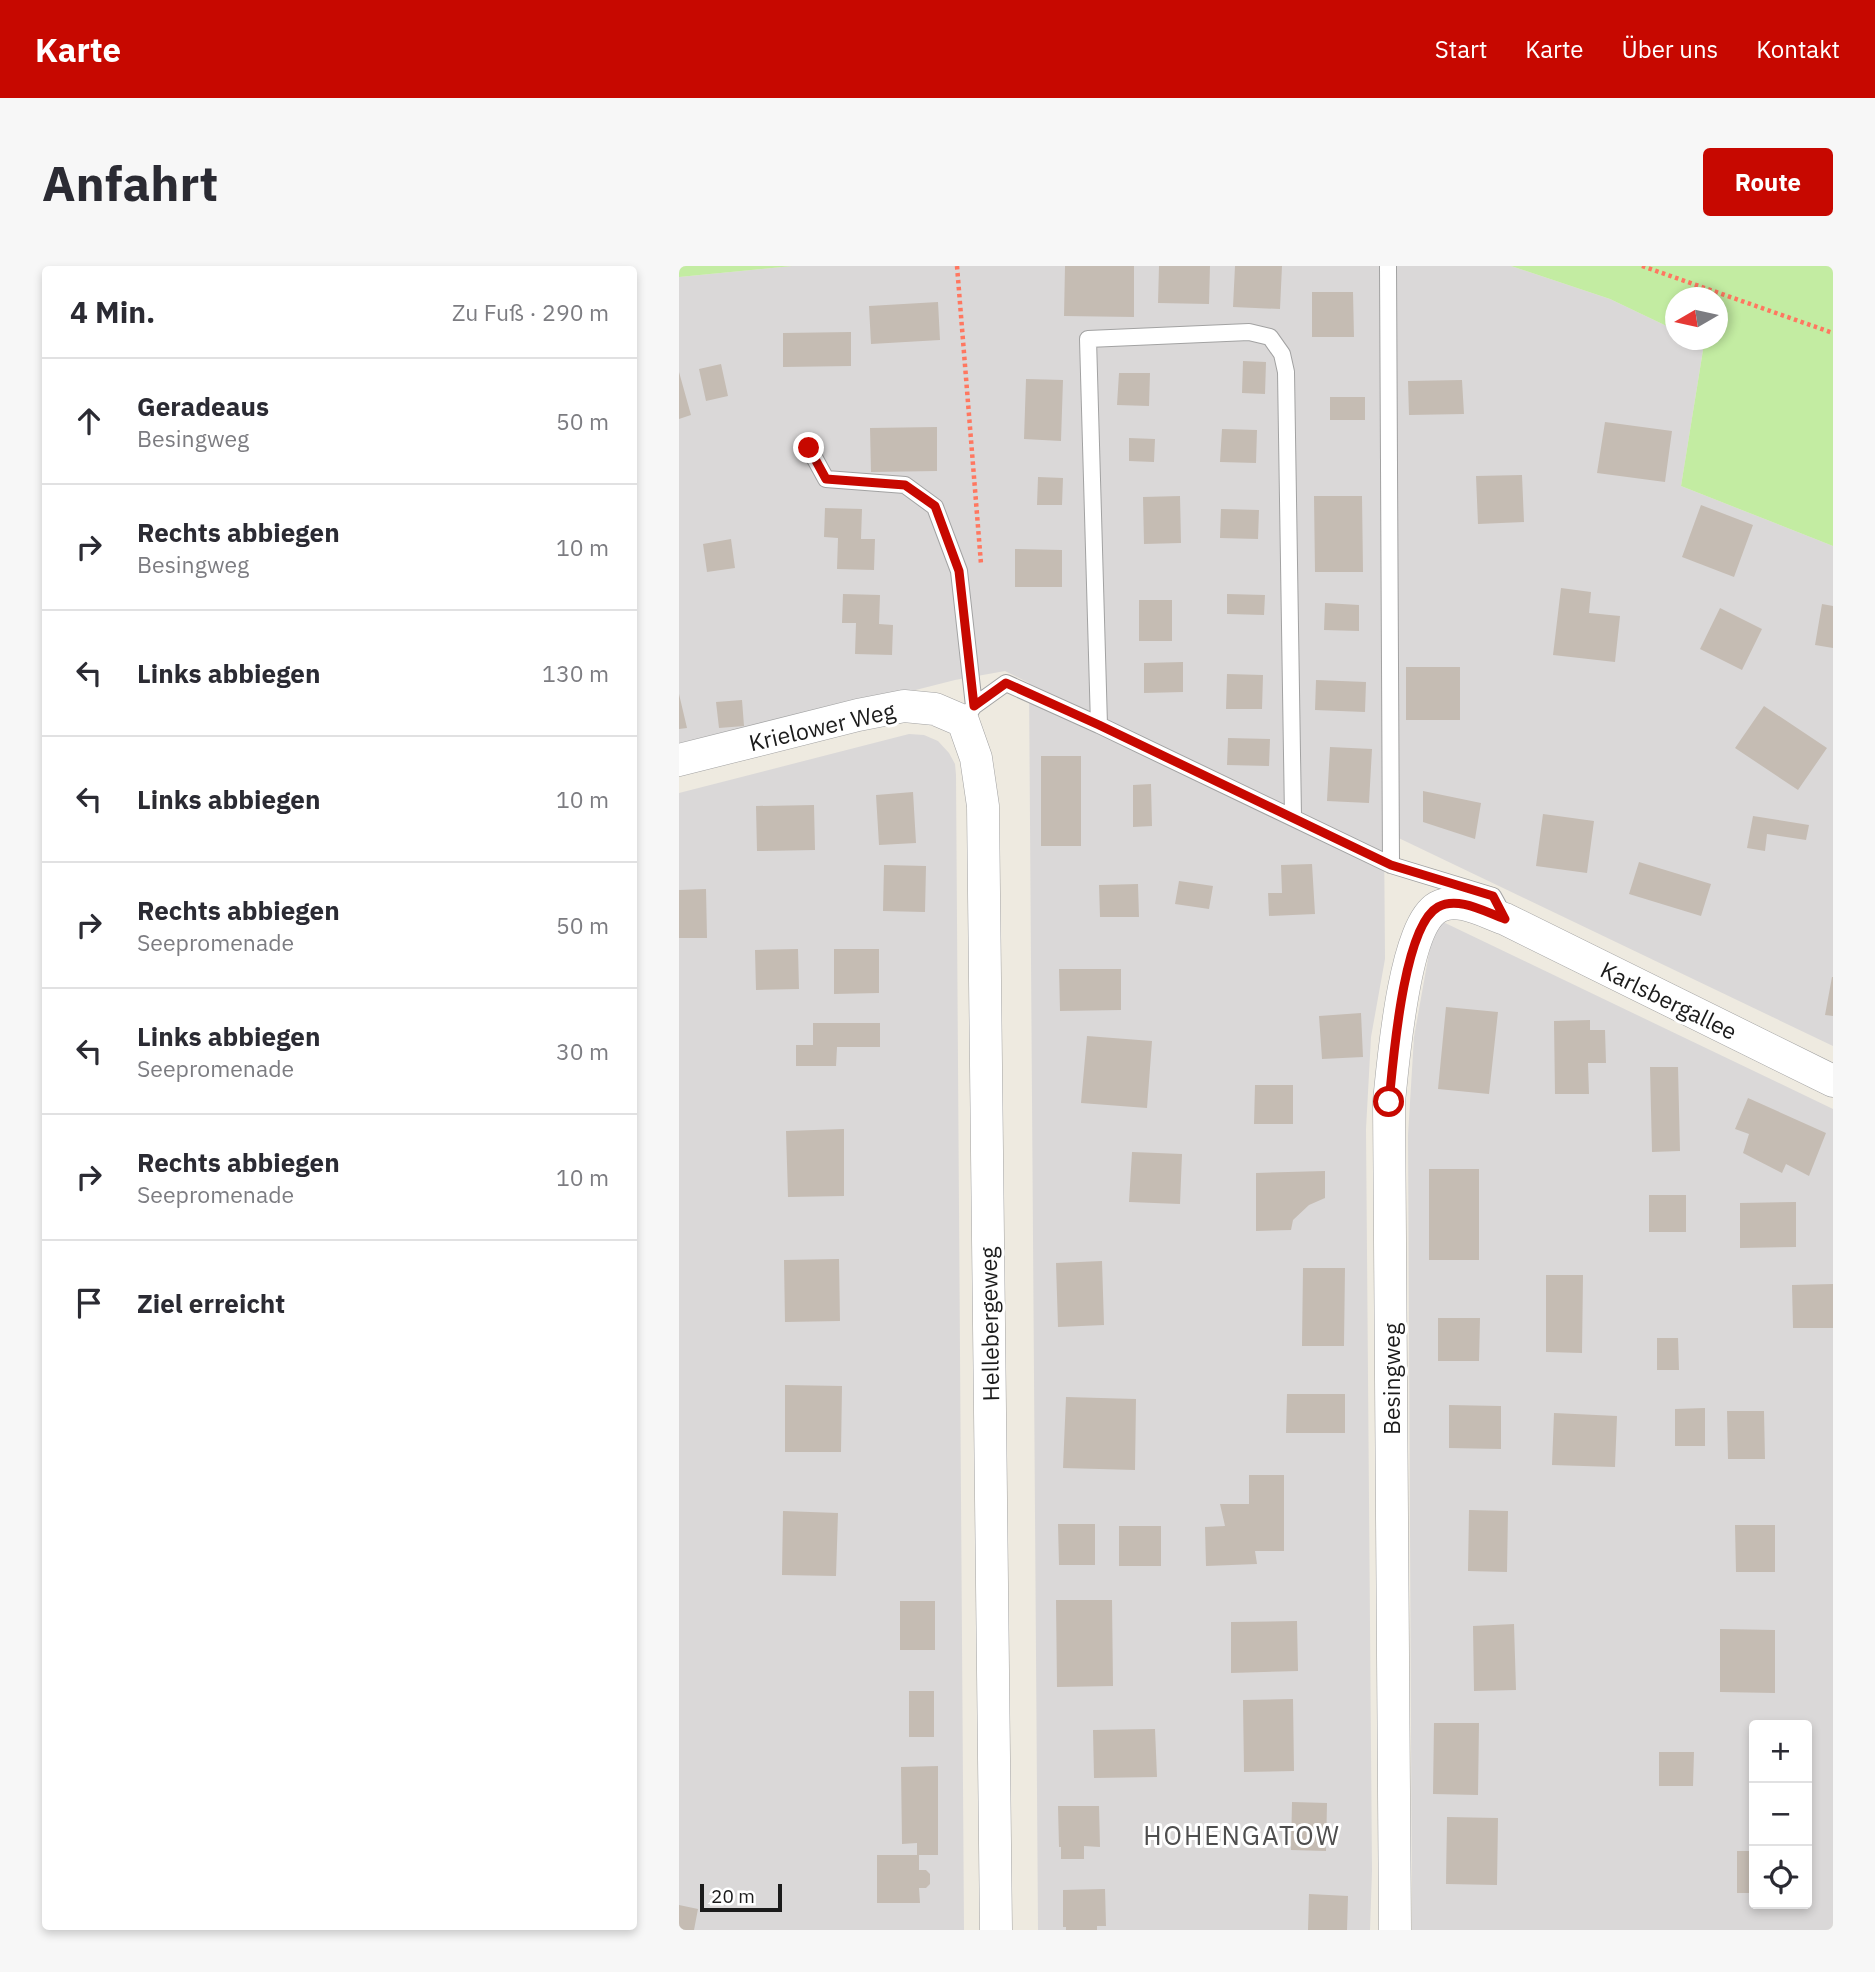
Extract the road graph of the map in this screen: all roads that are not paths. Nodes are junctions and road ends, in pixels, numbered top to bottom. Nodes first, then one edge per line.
1 (1388, 266) edge
2 (809, 448) dead end
3 (969, 714) junction
4 (1099, 725) junction
5 (679, 760) edge
6 (1293, 817) junction
7 (1391, 865) junction
8 (1505, 919) junction
9 (1833, 1081) edge
10 (996, 1930) edge
11 (1395, 1930) edge

1 - 7 lane
2 - 3 lane
3 - 4 lane
3 - 5 street, Krielower Weg
3 - 10 street, Hellebergeweg
4 - 6 lane
4 - 6 lane
6 - 7 lane
7 - 8 lane
8 - 9 street, Karlsbergallee
8 - 11 street, Besingweg

